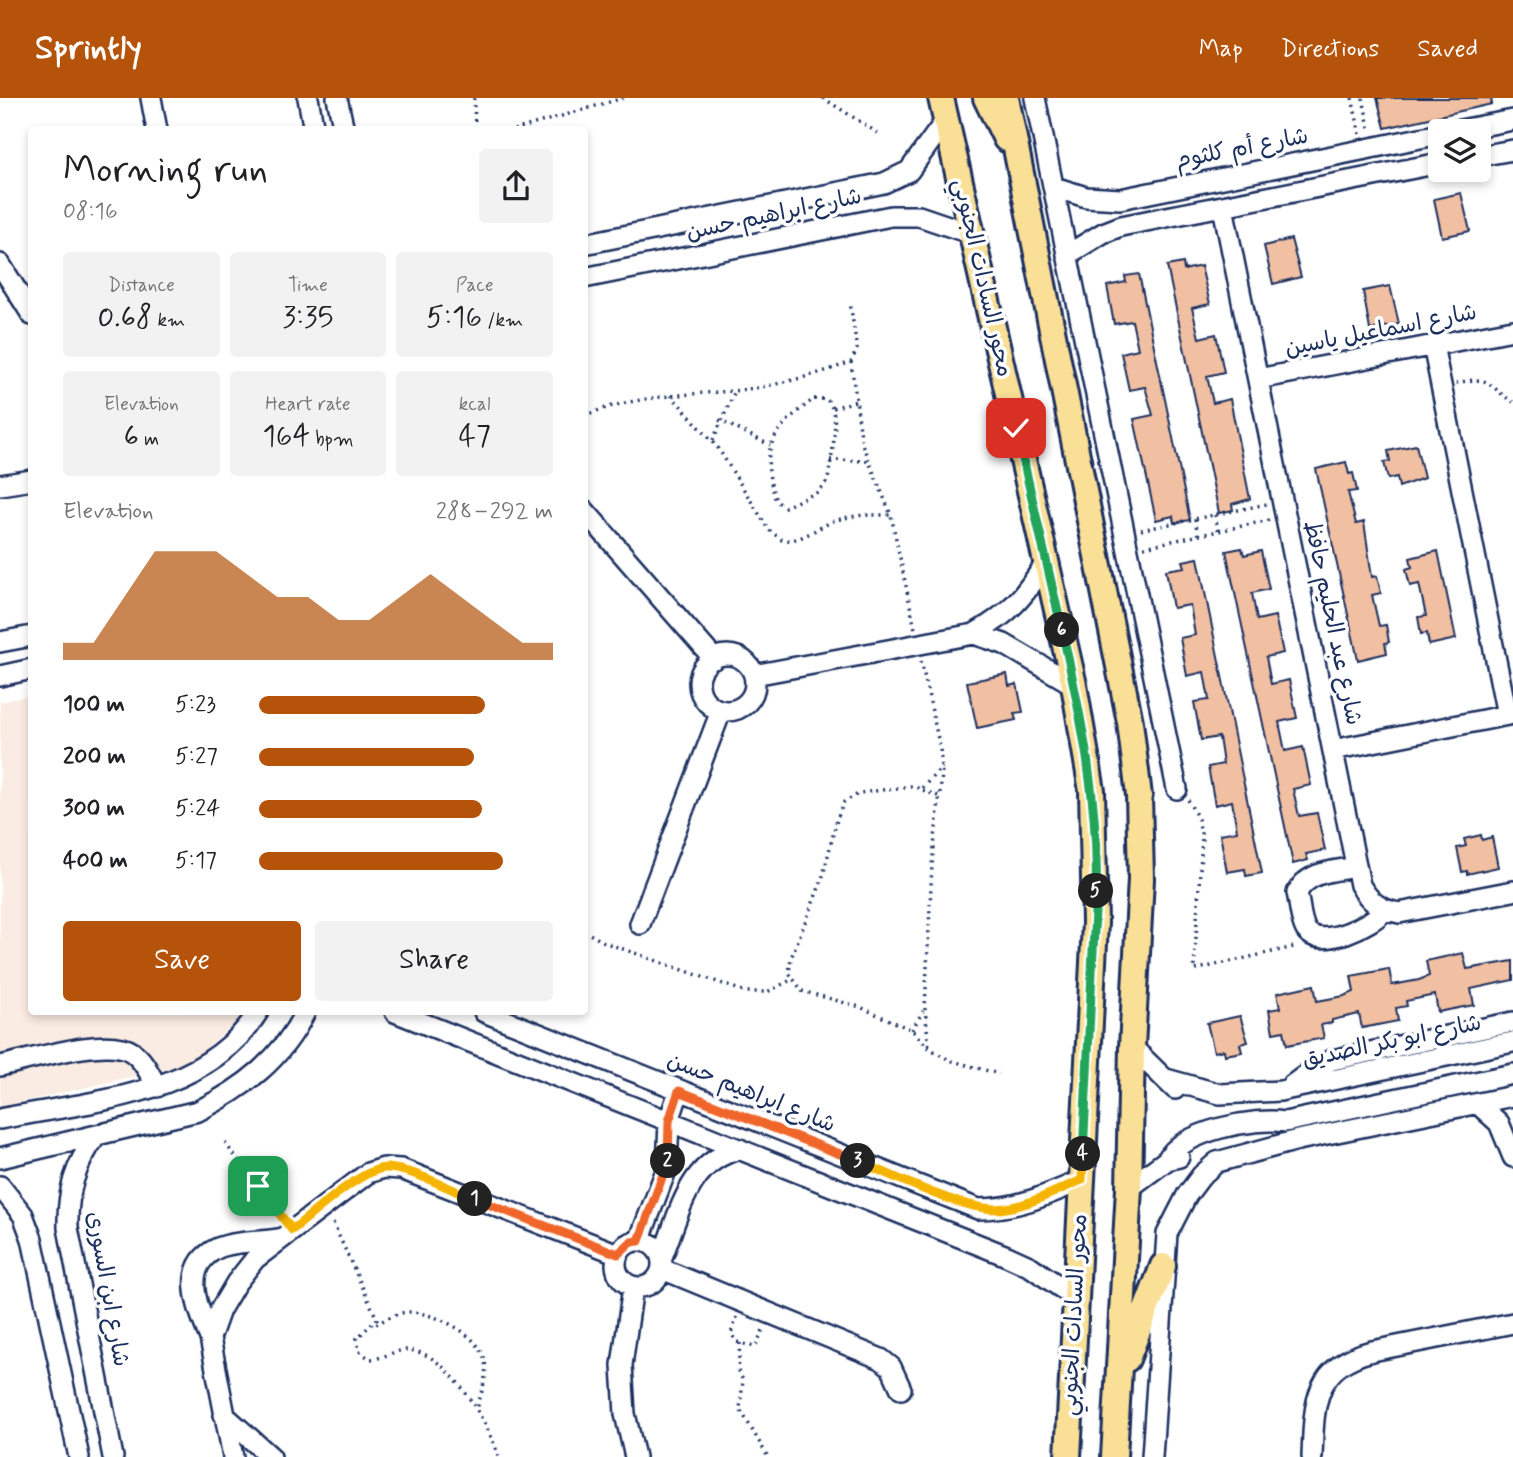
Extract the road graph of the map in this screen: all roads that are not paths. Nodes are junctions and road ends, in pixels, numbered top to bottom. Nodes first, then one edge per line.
1 (151, 98) edge
2 (308, 98) edge
3 (337, 98) edge
4 (986, 98) edge
5 (1006, 98) edge
6 (1035, 98) edge
7 (946, 105) edge
8 (1513, 120) edge
9 (1491, 124) edge
10 (156, 126) edge
11 (313, 126) edge
12 (343, 126) edge
13 (1428, 136) edge
14 (1410, 140) junction
15 (1513, 150) edge
16 (1491, 154) edge
17 (1019, 161) junction
18 (1428, 166) edge
19 (1416, 168) junction
20 (1054, 187) junction
21 (1223, 207) junction
22 (972, 234) junction
23 (588, 243) edge
24 (1067, 255) junction
25 (0, 264) edge
26 (588, 277) edge
27 (28, 309) edge
28 (1513, 330) edge
29 (1433, 345) junction
30 (1258, 379) junction
31 (28, 481) edge
32 (0, 485) edge
33 (588, 515) edge
34 (1046, 563) junction
35 (974, 634) junction
36 (28, 637) edge
37 (0, 642) edge
38 (714, 659) junction
39 (28, 670) edge
40 (754, 675) junction
41 (0, 676) edge
42 (1074, 685) junction
43 (721, 711) junction
44 (1510, 715) edge
45 (1334, 750) junction
46 (1177, 789) road end
47 (1356, 867) junction
48 (1513, 891) edge
49 (1385, 911) junction
50 (640, 924) dead end
51 (256, 1015) edge
52 (303, 1015) edge
53 (404, 1015) edge
54 (491, 1015) edge
55 (1513, 1022) edge
56 (1513, 1042) edge
57 (1132, 1047) junction
58 (0, 1066) edge
59 (1513, 1074) edge
60 (157, 1087) junction
61 (1443, 1089) junction
62 (1284, 1090) junction
63 (679, 1091) junction
64 (1513, 1096) edge
65 (1478, 1104) junction
66 (1448, 1110) junction
67 (0, 1119) edge
68 (669, 1121) junction
69 (1289, 1121) junction
70 (96, 1136) junction
71 (1297, 1140) junction
72 (740, 1149) junction
73 (1513, 1157) edge
74 (0, 1158) edge
75 (1082, 1180) junction
76 (0, 1186) edge
77 (1129, 1188) junction
78 (285, 1234) junction
79 (639, 1241) junction
80 (618, 1254) junction
81 (662, 1263) junction
82 (1163, 1266) junction
83 (633, 1287) junction
84 (1076, 1298) junction
85 (1513, 1323) edge
86 (210, 1338) junction
87 (1119, 1383) junction
88 (901, 1389) dead end
89 (224, 1415) junction
90 (112, 1450) edge
91 (78, 1453) edge
92 (233, 1457) edge
93 (271, 1457) edge
94 (635, 1457) edge
95 (1068, 1457) edge
96 (1114, 1457) edge
97 (1152, 1457) edge
98 (1312, 1457) edge

1 - 10 street
2 - 11 street
3 - 12 street
4 - 17 main road
5 - 17 main road, محور السادات الجنوبي
6 - 20 street
7 - 22 main road, محور السادات الجنوبي
7 - 23 street, شارع ابراهيم حسن
8 - 9 street
13 - 14 street, شارع أم كلثوم
14 - 19 street
14 - 20 street, شارع أم كلثوم
15 - 16 street
17 - 57 main road, محور السادات الجنوبي
18 - 19 street
19 - 21 street
20 - 24 street
21 - 24 street
21 - 30 street, شارع عبد الحليم حافظ
22 - 26 street, شارع ابراهيم حسن
22 - 34 main road, محور السادات الجنوبي
24 - 46 street
25 - 27 street
28 - 29 street, شارع اسماعيل ياسين
29 - 30 street, شارع اسماعيل ياسين
29 - 44 street
30 - 45 street, شارع عبد الحليم حافظ
31 - 32 street
33 - 38 street
34 - 35 street
34 - 42 main road, محور السادات الجنوبي
35 - 40 street
35 - 42 street
36 - 37 street
38 - 40 street
38 - 43 street
39 - 41 street
40 - 43 street
42 - 75 main road, محور السادات الجنوبي
43 - 50 street
44 - 45 street
45 - 47 street, شارع عبد الحليم حافظ
47 - 49 street, شارع عبد الحليم حافظ
47 - 49 street
48 - 49 street
51 - 60 street
52 - 70 street
53 - 68 street
54 - 63 street, شارع ابراهيم حسن
55 - 62 street
56 - 62 street, شارع ابو بكر الصديق
57 - 62 street, شارع ابو بكر الصديق
57 - 77 main road, محور السادات الجنوبي
58 - 60 street
59 - 61 street
60 - 67 street
61 - 66 street
61 - 69 street
62 - 69 street
63 - 68 street
63 - 75 street, شارع ابراهيم حسن
64 - 65 street
65 - 66 street
65 - 73 street
66 - 71 street
68 - 72 street
68 - 79 street
69 - 71 street
69 - 77 street
70 - 74 street
70 - 90 street, شارع ابن السورى
71 - 82 street
72 - 81 street
72 - 84 street
75 - 84 main road, محور السادات الجنوبي
76 - 91 street
77 - 87 main road, محور السادات الجنوبي
78 - 80 street
78 - 86 street
78 - 86 street
79 - 80 street
79 - 81 street
80 - 83 street
81 - 83 street
81 - 88 street
82 - 87 main road
82 - 97 street
83 - 94 street
84 - 95 main road, محور السادات الجنوبي
85 - 98 street
86 - 89 street
87 - 96 main road, محور السادات الجنوبي
89 - 92 street
89 - 93 street
90 - 91 street

